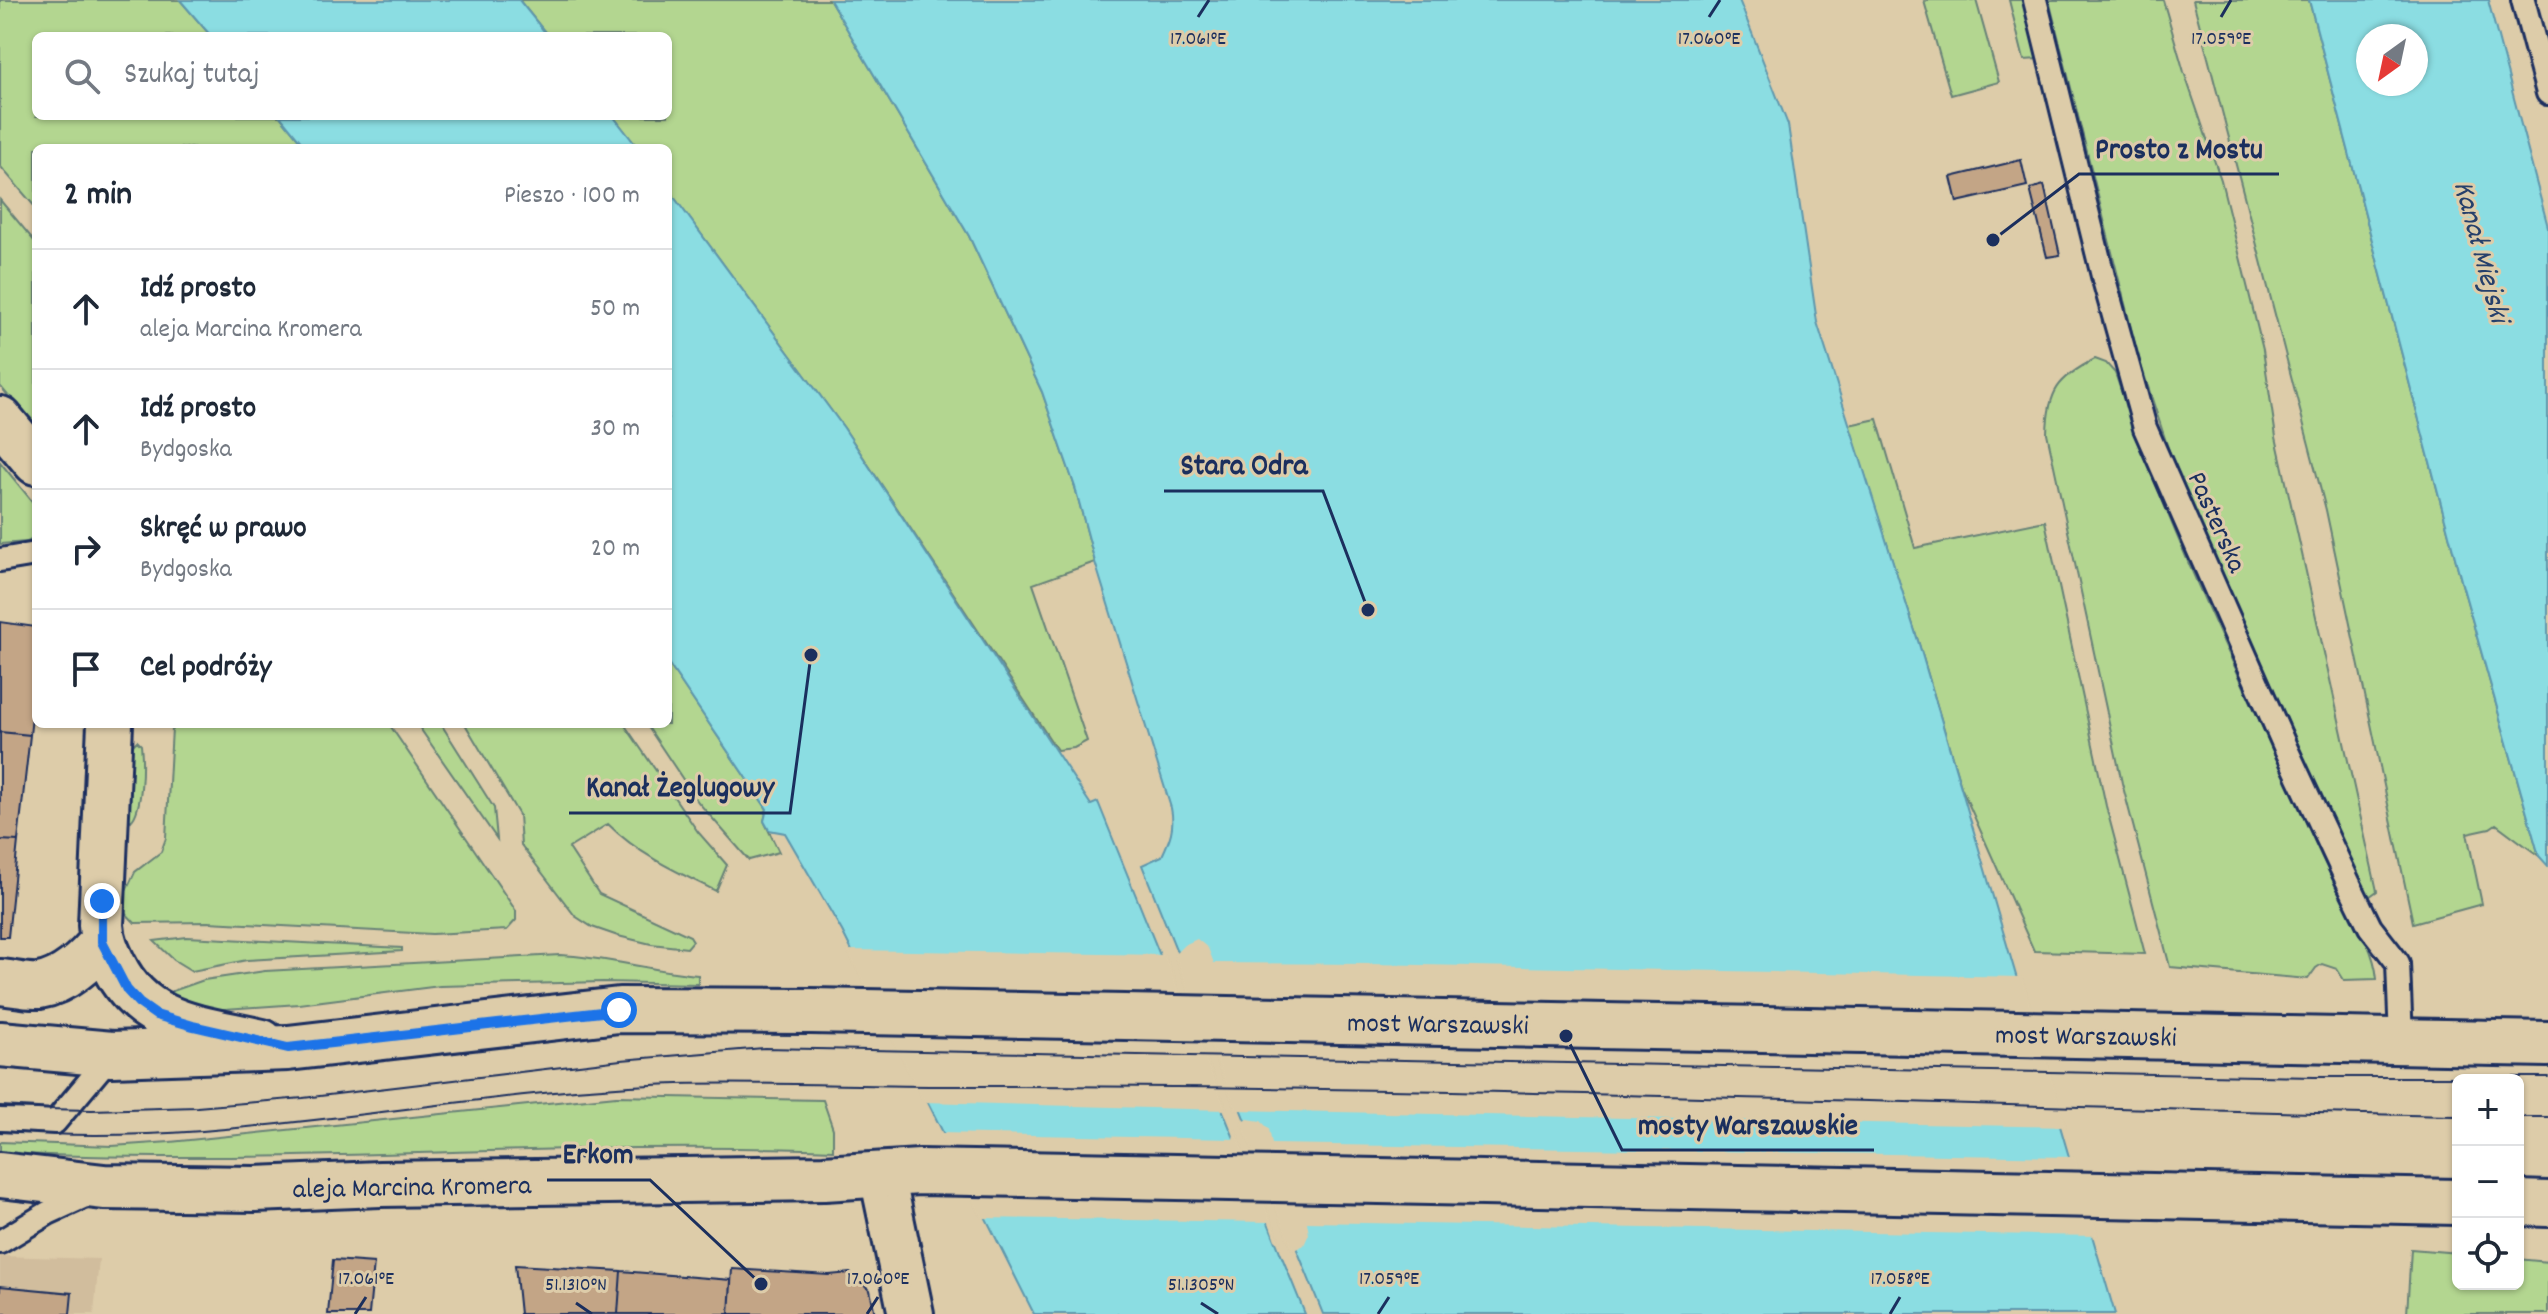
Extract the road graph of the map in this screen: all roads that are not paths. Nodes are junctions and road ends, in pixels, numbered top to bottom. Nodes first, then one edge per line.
1 (2035, 0) edge
2 (2523, 0) edge
3 (2548, 93) edge
4 (0, 419) edge
5 (32, 457) edge
6 (32, 555) edge
7 (0, 560) edge
8 (110, 728) edge
9 (102, 942) junction
10 (0, 982) edge
11 (2401, 1041) junction
12 (2543, 1043) edge
13 (0, 1044) edge
14 (288, 1048) junction
15 (112, 1054) junction
16 (0, 1119) edge
17 (901, 1174) junction
18 (0, 1175) edge
19 (104, 1187) junction
20 (2452, 1202) edge
21 (2524, 1203) edge
22 (2548, 1204) edge
23 (0, 1242) edge
24 (911, 1314) edge

1 - 11 lane, Pasterska
2 - 3 lane
4 - 5 main road
6 - 7 lane
8 - 9 main road
9 - 10 main road
9 - 14 main road
11 - 12 main road, most Warszawski
11 - 14 main road, most Warszawski
13 - 15 main road
14 - 15 main road
15 - 16 lane
17 - 19 main road, aleja Marcina Kromera
17 - 20 main road
17 - 24 main road
18 - 19 main road, aleja Marcina Kromera
19 - 23 lane
21 - 22 main road

